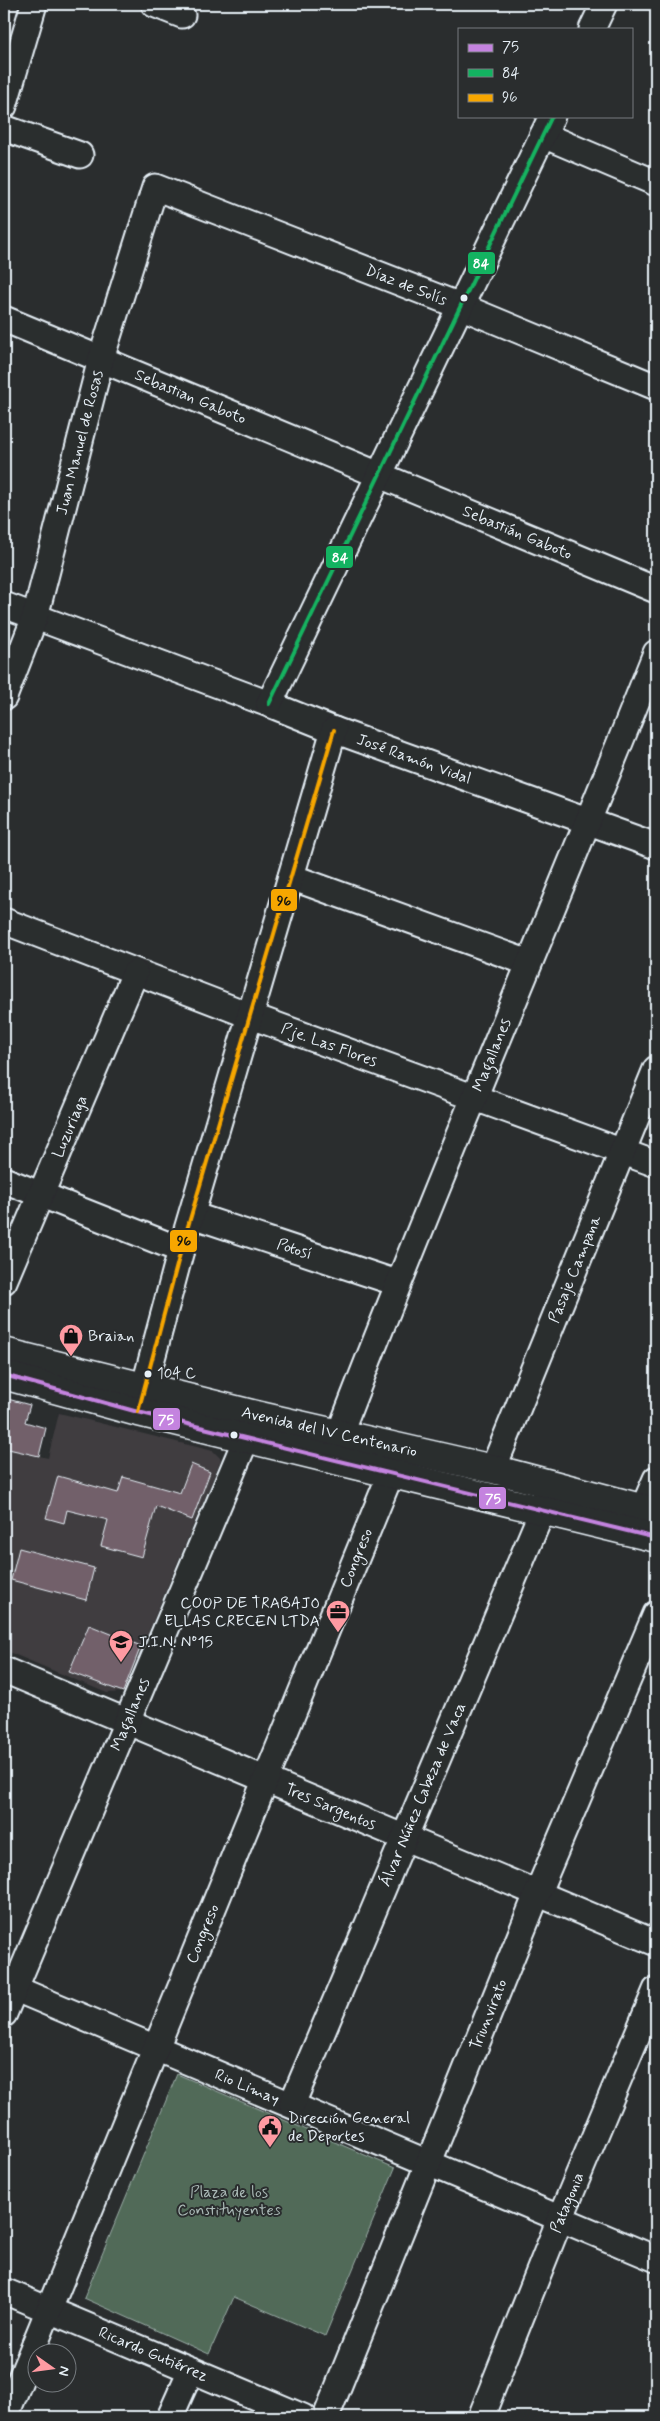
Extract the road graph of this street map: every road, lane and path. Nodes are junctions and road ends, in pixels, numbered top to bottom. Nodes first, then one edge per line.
1 (34, 4) edge
2 (154, 4) edge
3 (604, 4) edge
4 (182, 15) dead end
5 (592, 28) edge
6 (4, 106) edge
7 (547, 126) edge
8 (4, 128) edge
9 (80, 155) dead end
10 (656, 183) edge
11 (155, 187) joint
12 (460, 306) junction
13 (4, 319) edge
14 (101, 359) junction
15 (656, 387) edge
16 (377, 476) junction
17 (656, 590) edge
18 (4, 605) edge
19 (34, 617) junction
20 (656, 653) edge
21 (4, 697) edge
22 (269, 704) junction
23 (334, 730) junction
24 (589, 821) junction
25 (656, 846) edge
26 (290, 877) junction
27 (4, 921) edge
28 (529, 963) junction
29 (135, 973) junction
30 (251, 1016) junction
31 (656, 1069) edge
32 (474, 1098) junction
33 (622, 1152) junction
34 (656, 1164) edge
35 (4, 1180) edge
36 (39, 1194) junction
37 (192, 1215) junction
38 (181, 1250) junction
39 (4, 1281) edge
40 (397, 1283) junction
41 (4, 1352) edge
42 (4, 1375) edge
43 (140, 1400) junction
44 (251, 1427) junction
45 (336, 1447) junction
46 (393, 1460) junction
47 (493, 1469) junction
48 (656, 1479) edge
49 (545, 1482) junction
50 (543, 1508) junction
51 (650, 1523) edge
52 (656, 1614) edge
53 (4, 1670) edge
54 (126, 1722) junction
55 (266, 1781) junction
56 (405, 1839) junction
57 (537, 1894) junction
58 (656, 1943) edge
59 (9, 1986) edge
60 (656, 1990) edge
61 (4, 2014) edge
62 (155, 2048) junction
63 (292, 2104) junction
64 (428, 2164) junction
65 (560, 2219) junction
66 (656, 2259) edge
67 (4, 2291) edge
68 (48, 2310) junction
69 (190, 2370) junction
70 (5, 2417) edge
71 (170, 2417) edge
72 (303, 2417) edge
73 (326, 2417) edge
74 (481, 2417) edge

1 - 6 street
2 - 4 street
3 - 5 street
7 - 10 street
7 - 12 street
8 - 9 street
11 - 12 street, Díaz de Solís
11 - 14 street, Juan Manuel de Rosas
12 - 15 street, Díaz de Solís
12 - 16 street
13 - 14 street, Sebastian Gaboto
14 - 16 street, Sebastian Gaboto
14 - 19 street, Juan Manuel de Rosas
16 - 17 street, Sebastián Gaboto
16 - 22 street
18 - 19 street, José Ramón Vidal
19 - 21 street, Juan Manuel de Rosas
19 - 22 street, José Ramón Vidal
20 - 24 street, Magallanes
22 - 23 street, José Ramón Vidal
23 - 24 street, José Ramón Vidal
23 - 26 street
24 - 25 street, José Ramón Vidal
24 - 28 street, Magallanes
26 - 28 street
26 - 30 street
27 - 29 street, Pje. Las Flores
28 - 32 street, Magallanes
29 - 30 street, Pje. Las Flores
29 - 36 street, Luzuriaga
30 - 32 street, Pje. Las Flores
30 - 37 street
31 - 33 street, Pasaje Campana
32 - 33 street, Pje. Las Flores
32 - 40 street, Magallanes
33 - 34 street, Pje. Las Flores
33 - 47 street, Pasaje Campana
35 - 36 street
36 - 38 street
36 - 39 street, Luzuriaga
37 - 38 street
37 - 40 street, Potosí
38 - 43 street
40 - 45 street, Magallanes
41 - 43 main road, Avenida del IV Centenario
42 - 43 main road, Avenida del IV Centenario
43 - 44 main road, Avenida del IV Centenario
44 - 45 main road, Avenida del IV Centenario
44 - 54 street, Magallanes
45 - 46 main road, Avenida del IV Centenario
46 - 47 main road, Avenida del IV Centenario
46 - 50 main road, Avenida del IV Centenario
46 - 55 street, Congreso
47 - 49 main road, Avenida del IV Centenario
48 - 51 street
49 - 50 street, Álvar Núñez Cabeza de Vaca
49 - 51 main road, Avenida del IV Centenario
50 - 51 main road, Avenida del IV Centenario
50 - 56 street, Álvar Núñez Cabeza de Vaca
52 - 57 street, Triunvirato
53 - 54 street, Tres Sargentos
54 - 55 street, Tres Sargentos
54 - 59 street, Magallanes
55 - 56 street, Tres Sargentos
55 - 62 street, Congreso
56 - 57 street, Tres Sargentos
56 - 63 street, Álvar Núñez Cabeza de Vaca
57 - 58 street, Tres Sargentos
57 - 64 street, Triunvirato
59 - 61 street, Magallanes
59 - 62 street, Rio Limay
60 - 65 street, Patagonia
62 - 63 street, Rio Limay
62 - 68 street, Congreso
63 - 64 street, Rio Limay
64 - 65 street, Rio Limay
64 - 73 street, Triunvirato
65 - 66 street, Rio Limay
65 - 74 street, Patagonia
67 - 68 street, Ricardo Gutiérrez
68 - 69 street, Ricardo Gutiérrez
68 - 70 street, Congreso
69 - 71 street
69 - 72 street, Ricardo Gutiérrez

